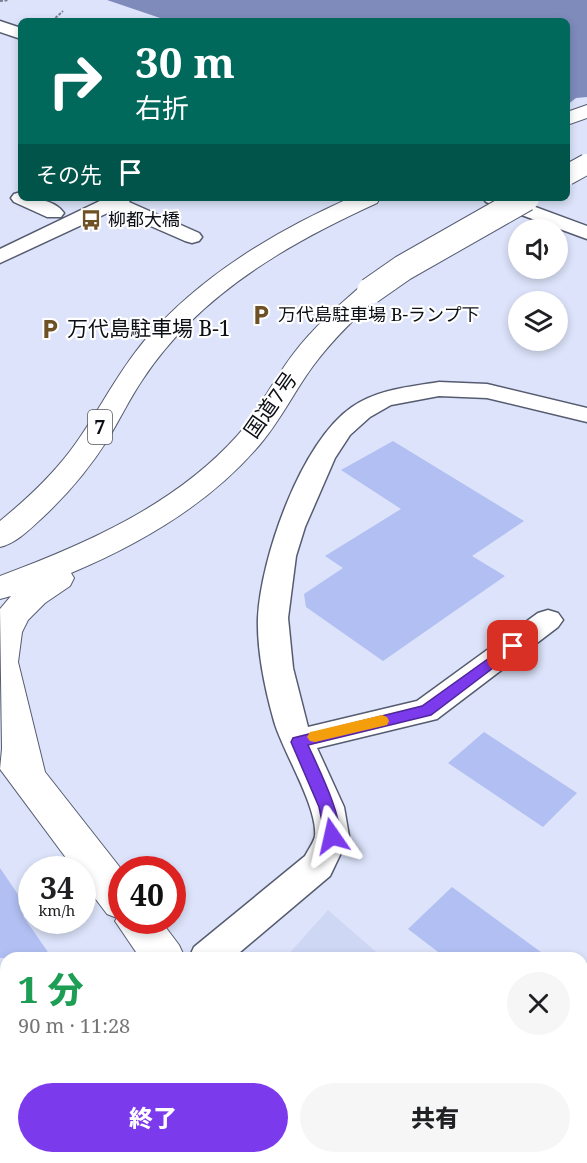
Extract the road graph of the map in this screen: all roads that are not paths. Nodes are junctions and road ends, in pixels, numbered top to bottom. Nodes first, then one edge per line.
1 (0, 26) edge
2 (18, 32) edge
3 (587, 111) edge
4 (570, 118) edge
5 (570, 162) edge
6 (587, 166) edge
7 (570, 174) edge
8 (0, 189) edge
9 (18, 197) edge
10 (28, 201) edge
11 (78, 201) edge
12 (115, 201) edge
13 (119, 201) edge
14 (363, 201) edge
15 (501, 201) edge
16 (521, 201) edge
17 (547, 201) edge
18 (54, 213) junction
19 (587, 215) edge
20 (587, 233) edge
21 (192, 237) dead end
22 (0, 238) edge
23 (0, 257) edge
24 (587, 415) edge
25 (65, 477) junction
26 (0, 521) edge
27 (149, 522) junction
28 (0, 537) edge
29 (0, 588) edge
30 (548, 620) dead end
31 (0, 740) edge
32 (298, 742) junction
33 (27, 777) junction
34 (108, 884) edge
35 (146, 934) edge
36 (159, 952) edge
37 (214, 952) edge

1 - 2 street
3 - 4 highway
5 - 6 street
6 - 7 highway, bridge
8 - 9 street
10 - 18 street
11 - 18 street
12 - 23 street
13 - 21 street
14 - 25 highway, 7
15 - 20 street
16 - 27 highway, 国道7号, bridge
17 - 19 street
18 - 22 street
24 - 32 street
25 - 26 highway
25 - 28 highway, 7
27 - 29 highway, 国道7号
27 - 33 highway
30 - 32 street
31 - 33 highway
32 - 37 street
33 - 34 highway
35 - 36 highway

